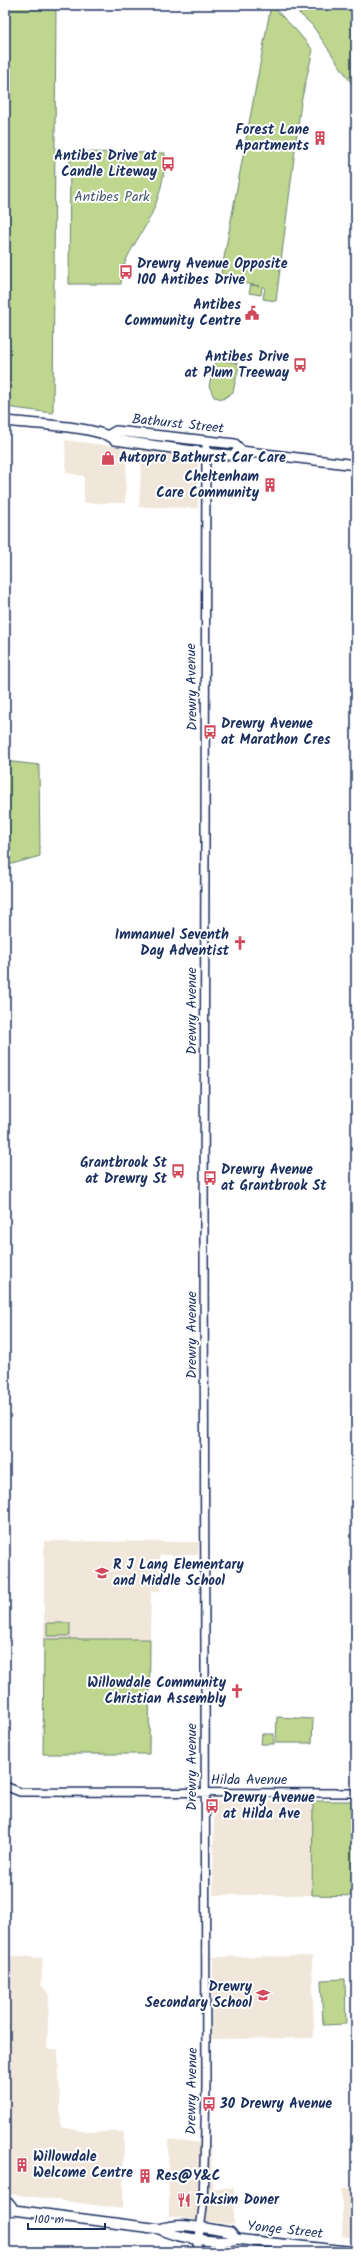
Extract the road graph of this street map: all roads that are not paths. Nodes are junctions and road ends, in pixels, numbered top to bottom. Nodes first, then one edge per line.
1 (5, 421) edge
2 (108, 434) junction
3 (206, 442) junction
4 (241, 451) junction
5 (205, 452) junction
6 (356, 465) edge
7 (5, 1786) edge
8 (205, 1793) junction
9 (356, 1793) edge
10 (5, 2203) edge
11 (10, 2211) edge
12 (200, 2227) junction
13 (160, 2229) junction
14 (198, 2238) junction
15 (236, 2239) junction
16 (197, 2252) edge
17 (356, 2252) edge

1 - 2 main road, Bathurst Street
2 - 3 main road, Bathurst Street
2 - 5 main road, Bathurst Street
3 - 4 main road, Bathurst Street
3 - 5 street, Drewry Avenue
4 - 5 main road, Bathurst Street
4 - 6 main road, Bathurst Street
5 - 8 street, Drewry Avenue
7 - 8 street, Hilda Avenue
8 - 9 street, Hilda Avenue
8 - 12 street, Drewry Avenue
10 - 11 main road, Yonge Street
11 - 13 main road, Yonge Street
12 - 13 main road, Yonge Street
12 - 14 street, Drewry Avenue
12 - 15 main road, Yonge Street
13 - 14 main road, Yonge Street
14 - 15 main road, Yonge Street
14 - 16 street, Drewry Avenue
15 - 17 main road, Yonge Street

